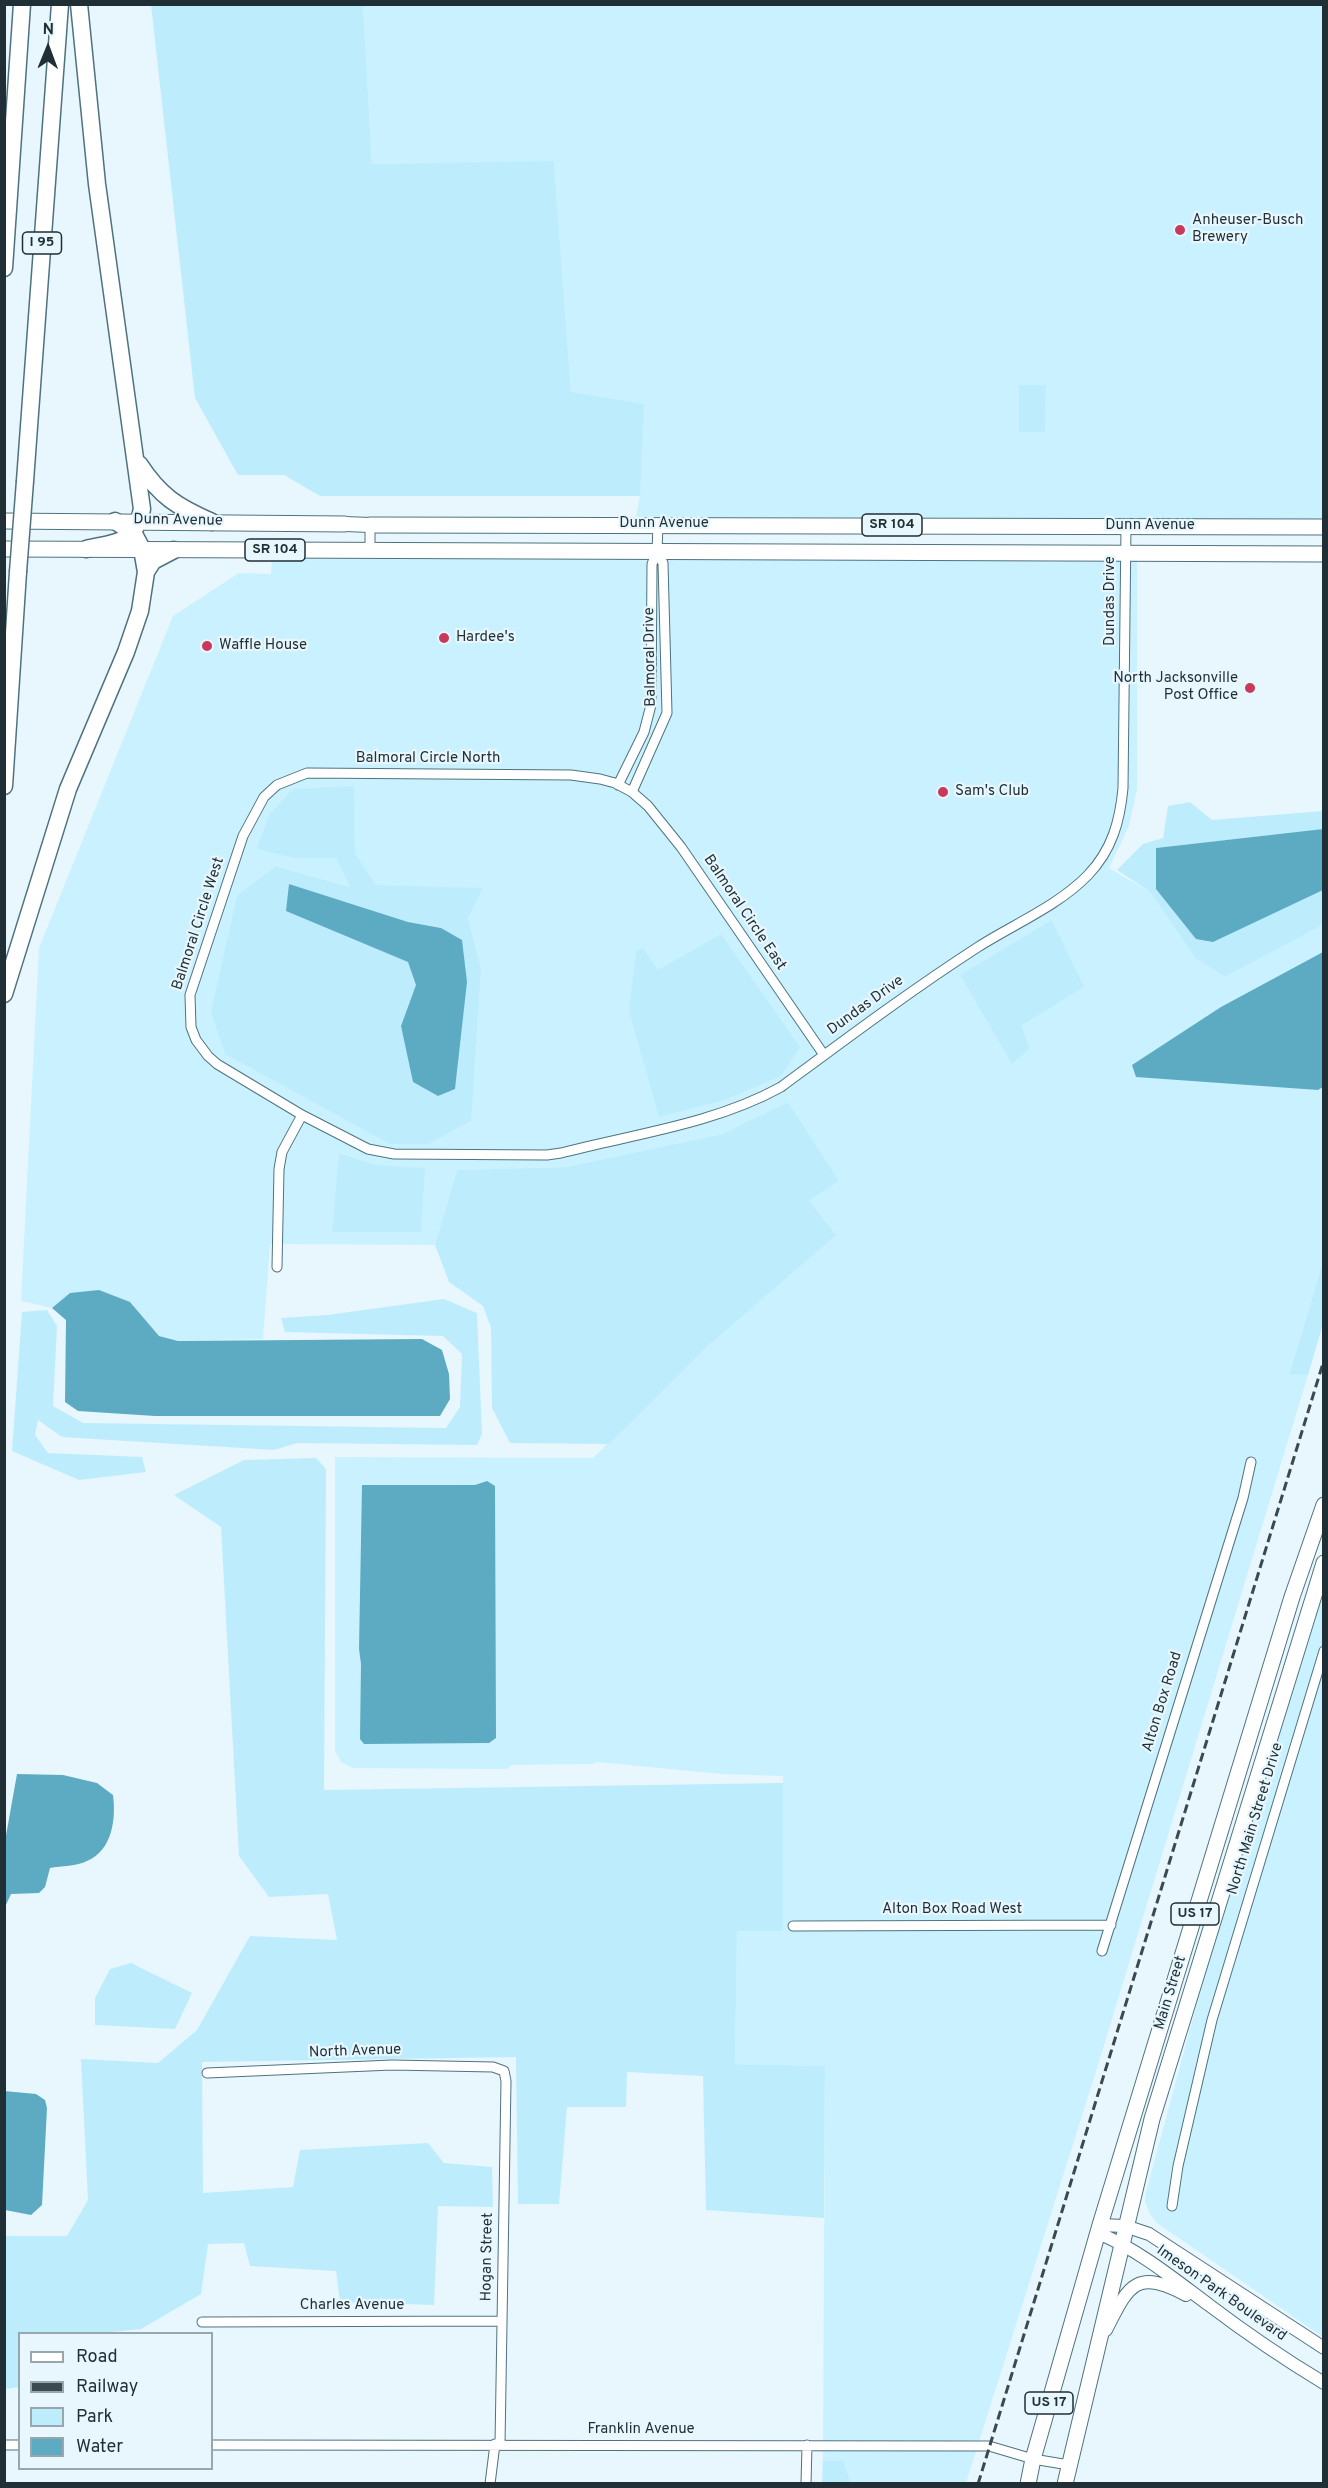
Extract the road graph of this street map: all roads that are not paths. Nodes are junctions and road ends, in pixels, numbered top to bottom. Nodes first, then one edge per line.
1 (22, 4) edge
2 (60, 4) edge
3 (79, 4) edge
4 (4, 268) edge
5 (135, 458) junction
6 (4, 521) edge
7 (116, 521) joint
8 (212, 522) junction
9 (345, 524) joint
10 (658, 524) junction
11 (370, 525) junction
12 (1126, 526) junction
13 (137, 527) junction
14 (1323, 527) edge
15 (4, 549) edge
16 (86, 549) junction
17 (142, 549) junction
18 (174, 550) junction
19 (370, 550) junction
20 (657, 552) junction
21 (1126, 553) junction
22 (1323, 554) edge
23 (146, 572) junction
24 (292, 778) joint
25 (618, 785) junction
26 (4, 786) edge
27 (632, 792) junction
28 (4, 994) edge
29 (824, 1055) junction
30 (302, 1115) junction
31 (277, 1267) dead end
32 (1251, 1462) dead end
33 (1323, 1505) edge
34 (1323, 1563) edge
35 (1323, 1651) edge
36 (1111, 1925) junction
37 (793, 1926) dead end
38 (1102, 1952) dead end
39 (504, 2071) joint
40 (207, 2073) dead end
41 (1172, 2206) dead end
42 (1125, 2226) junction
43 (1099, 2229) junction
44 (1121, 2242) junction
45 (1228, 2319) junction
46 (502, 2321) junction
47 (202, 2322) dead end
48 (1097, 2347) junction
49 (1323, 2348) edge
50 (1323, 2383) edge
51 (497, 2444) junction
52 (213, 2445) edge
53 (807, 2445) junction
54 (1033, 2458) junction
55 (1069, 2465) junction
56 (490, 2484) edge
57 (806, 2484) edge
58 (1028, 2484) edge
59 (1065, 2484) edge

1 - 4 highway, I 95
2 - 26 highway, I 95, bridge
3 - 5 highway
5 - 8 highway
5 - 13 highway
6 - 7 main road, Dunn Avenue
7 - 13 highway
8 - 9 main road, Dunn Avenue / SR 104
8 - 13 main road, Dunn Avenue / SR 104
9 - 11 main road, Dunn Avenue / SR 104
10 - 11 main road, Dunn Avenue / SR 104
10 - 12 main road, Dunn Avenue / SR 104
10 - 20 street, Balmoral Drive
11 - 19 street
12 - 14 main road, Dunn Avenue / SR 104
12 - 21 street, Dundas Drive
13 - 16 highway
13 - 17 highway
15 - 16 main road, Dunn Avenue / SR 104
16 - 17 main road, Dunn Avenue / SR 104
17 - 18 main road, Dunn Avenue / SR 104
17 - 23 highway
18 - 19 main road, Dunn Avenue / SR 104
18 - 23 highway
19 - 20 main road, Dunn Avenue / SR 104
20 - 21 main road, Dunn Avenue / SR 104
20 - 25 street, Balmoral Drive
20 - 27 street, Balmoral Drive
21 - 22 main road, Dunn Avenue / SR 104
21 - 29 street, Dundas Drive
23 - 28 highway
24 - 25 street, Balmoral Circle North
24 - 30 street, Balmoral Circle West
25 - 27 street, Balmoral Circle East
27 - 29 street, Balmoral Circle East
29 - 30 street, Dundas Drive
30 - 31 street
32 - 36 street, Alton Box Road
33 - 43 main road, Main Street / US 17
34 - 42 main road, Main Street / US 17
35 - 41 street, North Main Street Drive
36 - 37 street, Alton Box Road West
36 - 38 street, Alton Box Road
39 - 40 street, North Avenue
39 - 46 street, Hogan Street
42 - 43 street, Imeson Park Boulevard
42 - 44 main road, Main Street / US 17
42 - 49 street, Imeson Park Boulevard
43 - 44 street, Imeson Park Boulevard
43 - 54 main road, Main Street / US 17
44 - 45 street, Imeson Park Boulevard
44 - 48 main road, Main Street / US 17
45 - 48 street
45 - 50 street, Imeson Park Boulevard
46 - 47 street, Charles Avenue
46 - 51 street, Hogan Street
48 - 55 main road, Main Street / US 17
51 - 52 street, Franklin Avenue
51 - 53 street, Franklin Avenue
51 - 56 street, Hogan Street
53 - 54 street, Franklin Avenue
53 - 57 street
54 - 55 street, Franklin Avenue
54 - 58 main road, Main Street / US 17
55 - 59 main road, Main Street / US 17

